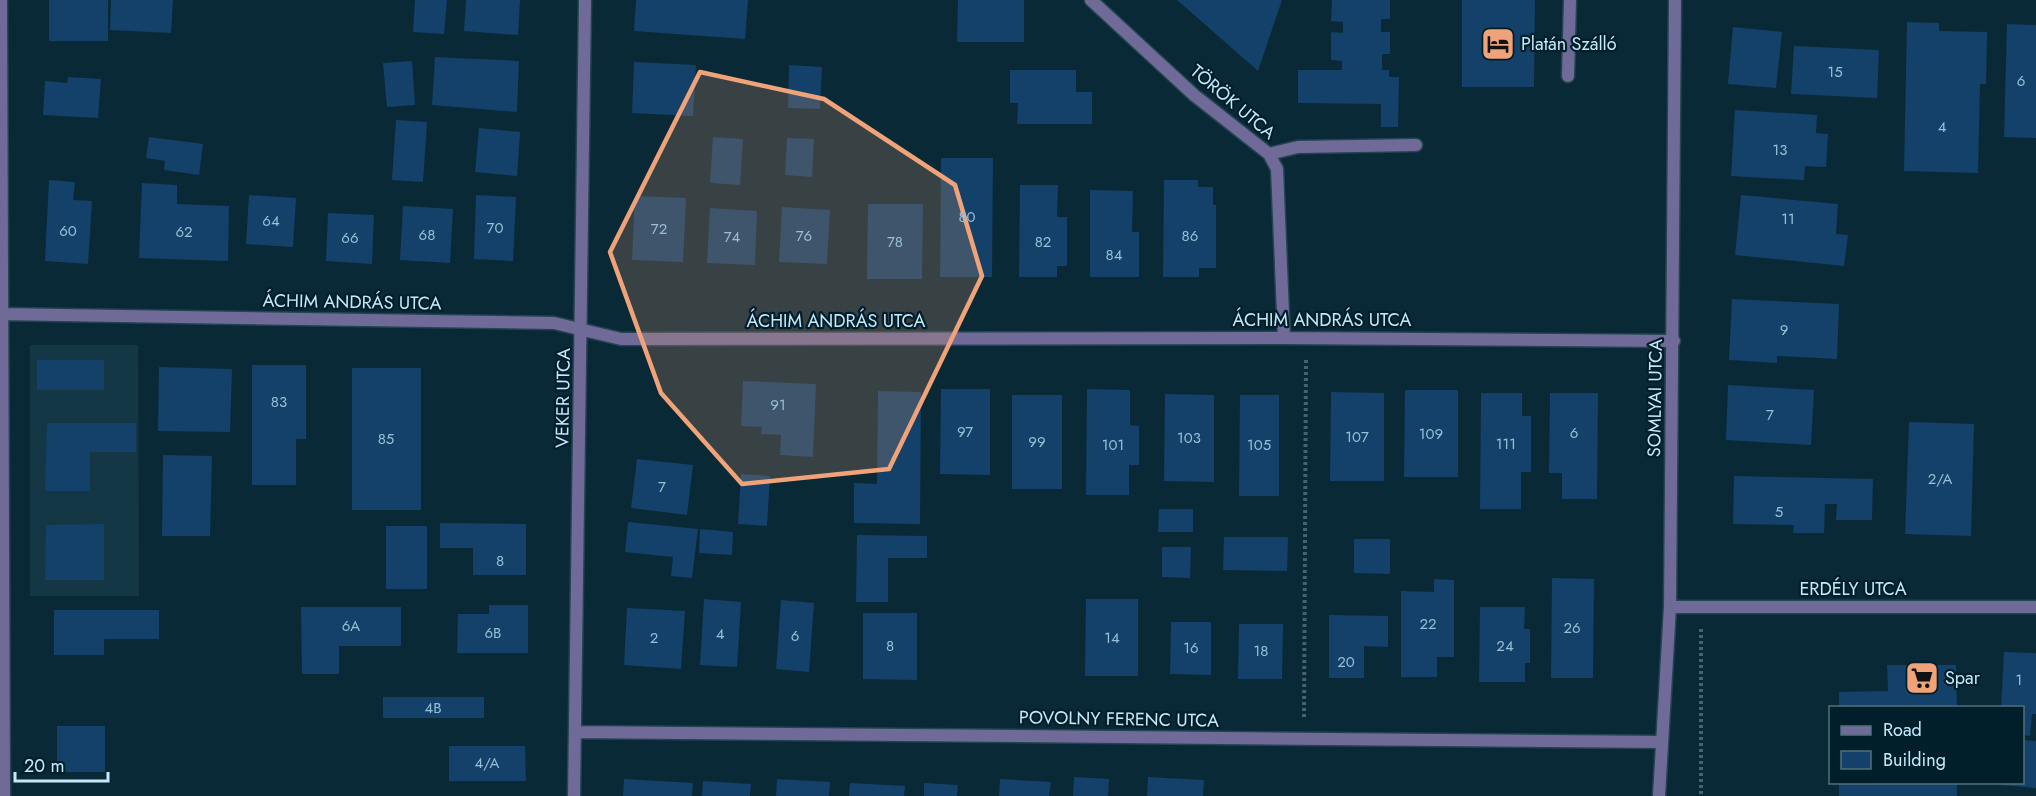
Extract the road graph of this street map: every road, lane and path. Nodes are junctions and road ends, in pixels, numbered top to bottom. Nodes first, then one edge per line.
1 (1, 0) edge
2 (585, 0) edge
3 (1090, 0) edge
4 (1570, 0) edge
5 (1675, 0) edge
6 (1569, 76) dead end
7 (1416, 145) dead end
8 (1269, 154) junction
9 (2, 314) edge
10 (582, 332) junction
11 (1284, 338) junction
12 (1307, 338) junction
13 (1674, 341) junction
14 (1670, 607) junction
15 (1701, 607) junction
16 (2036, 607) edge
17 (576, 732) junction
18 (1304, 739) junction
19 (1661, 742) junction
20 (4, 796) edge
21 (574, 796) edge
22 (1659, 796) edge
23 (1701, 796) edge

1 - 9 street
2 - 10 street, VEKER UTCA
3 - 8 street, TÖRÖK UTCA
4 - 6 street
5 - 13 street, SOMLYAI UTCA
7 - 8 street
8 - 11 street, TÖRÖK UTCA
9 - 10 street, ÁCHIM ANDRÁS UTCA
9 - 20 street
10 - 11 street, ÁCHIM ANDRÁS UTCA
10 - 17 street, VEKER UTCA
11 - 12 street, ÁCHIM ANDRÁS UTCA
12 - 13 street, ÁCHIM ANDRÁS UTCA
12 - 18 path
13 - 14 street, SOMLYAI UTCA
14 - 15 street, ERDÉLY UTCA
14 - 19 street, SOMLYAI UTCA
15 - 16 street, ERDÉLY UTCA
15 - 23 path
17 - 18 street, POVOLNY FERENC UTCA
17 - 21 street, VEKER UTCA
18 - 19 street, POVOLNY FERENC UTCA
19 - 22 street, SOMLYAI UTCA

